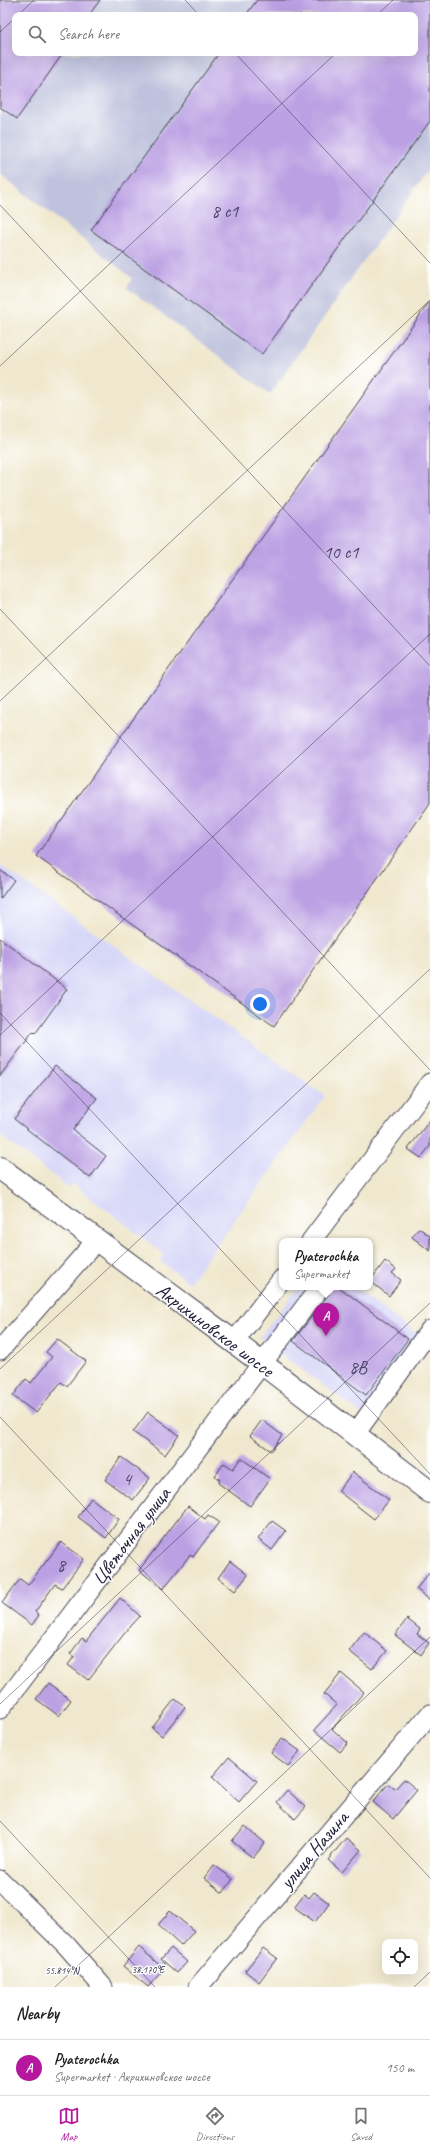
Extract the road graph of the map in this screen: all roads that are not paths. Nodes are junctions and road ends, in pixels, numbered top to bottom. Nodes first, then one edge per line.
1 (430, 1084) edge
2 (0, 1168) edge
3 (313, 1238) edge
4 (96, 1241) junction
5 (279, 1283) edge
6 (318, 1290) edge
7 (430, 1330) edge
8 (234, 1342) junction
9 (0, 1350) edge
10 (262, 1364) junction
11 (355, 1434) junction
12 (430, 1492) edge
13 (0, 1709) edge
14 (430, 1714) edge
15 (0, 1880) edge
16 (103, 1987) edge
17 (198, 1987) edge

1 - 3 street
2 - 4 main road, Акрихиновское шоссе
4 - 8 main road, Акрихиновское шоссе
4 - 9 street
5 - 8 street
6 - 10 street, Цветочная улица
7 - 11 street
8 - 10 main road, Акрихиновское шоссе
10 - 11 main road, Акрихиновское шоссе
10 - 13 street, Цветочная улица
11 - 12 main road, Акрихиновское шоссе
14 - 17 street, улица Назина
15 - 16 street

